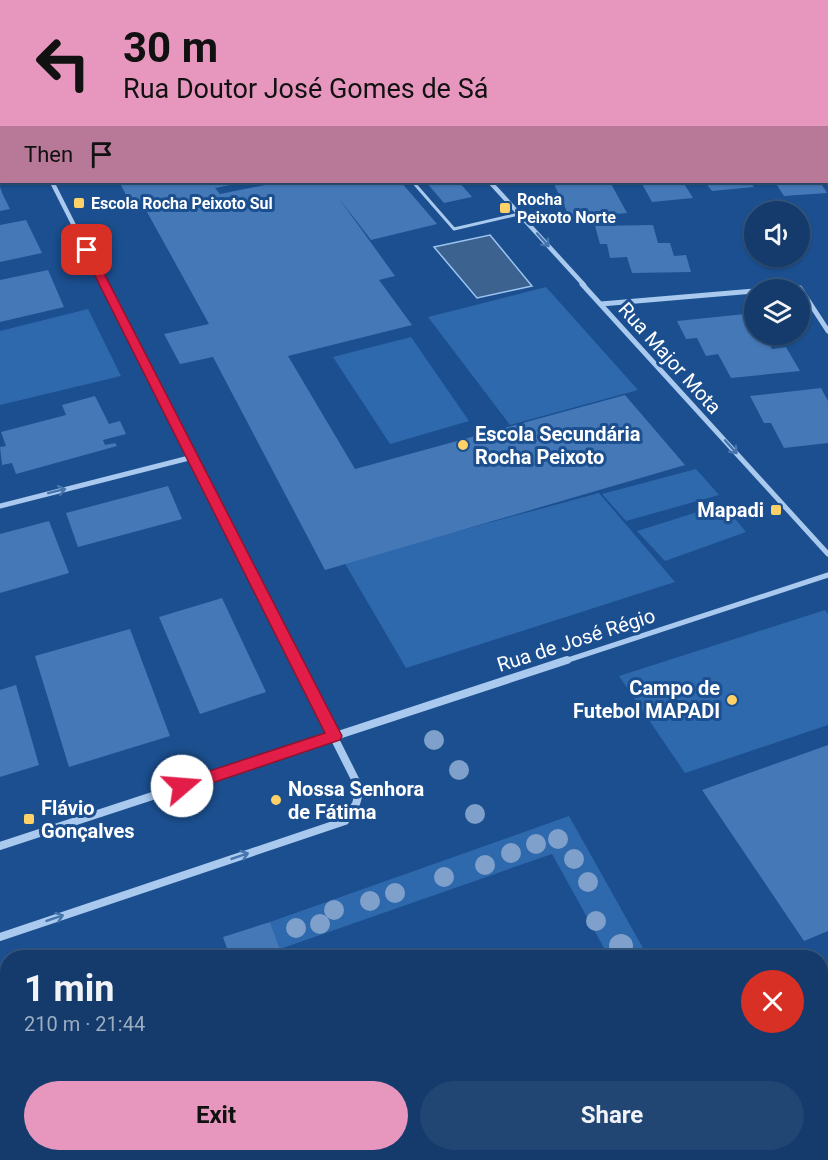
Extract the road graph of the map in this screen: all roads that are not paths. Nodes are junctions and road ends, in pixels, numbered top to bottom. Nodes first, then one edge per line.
1 (53, 183) edge
2 (414, 183) edge
3 (491, 183) edge
4 (519, 214) junction
5 (744, 292) edge
6 (810, 303) edge
7 (601, 304) junction
8 (828, 331) edge
9 (193, 457) junction
10 (0, 506) edge
11 (828, 554) edge
12 (828, 575) edge
13 (334, 736) junction
14 (0, 846) edge
15 (0, 937) edge

1 - 9 street
2 - 4 lane
3 - 4 street, Rua Major Mota
4 -> 7 street, Rua Major Mota
5 - 7 street
6 - 8 street
7 -> 11 street, Rua Major Mota
10 -> 9 street
9 - 13 street
12 - 13 street, Rua de José Régio
13 - 14 street, Rua de José Régio
15 -> 13 street

